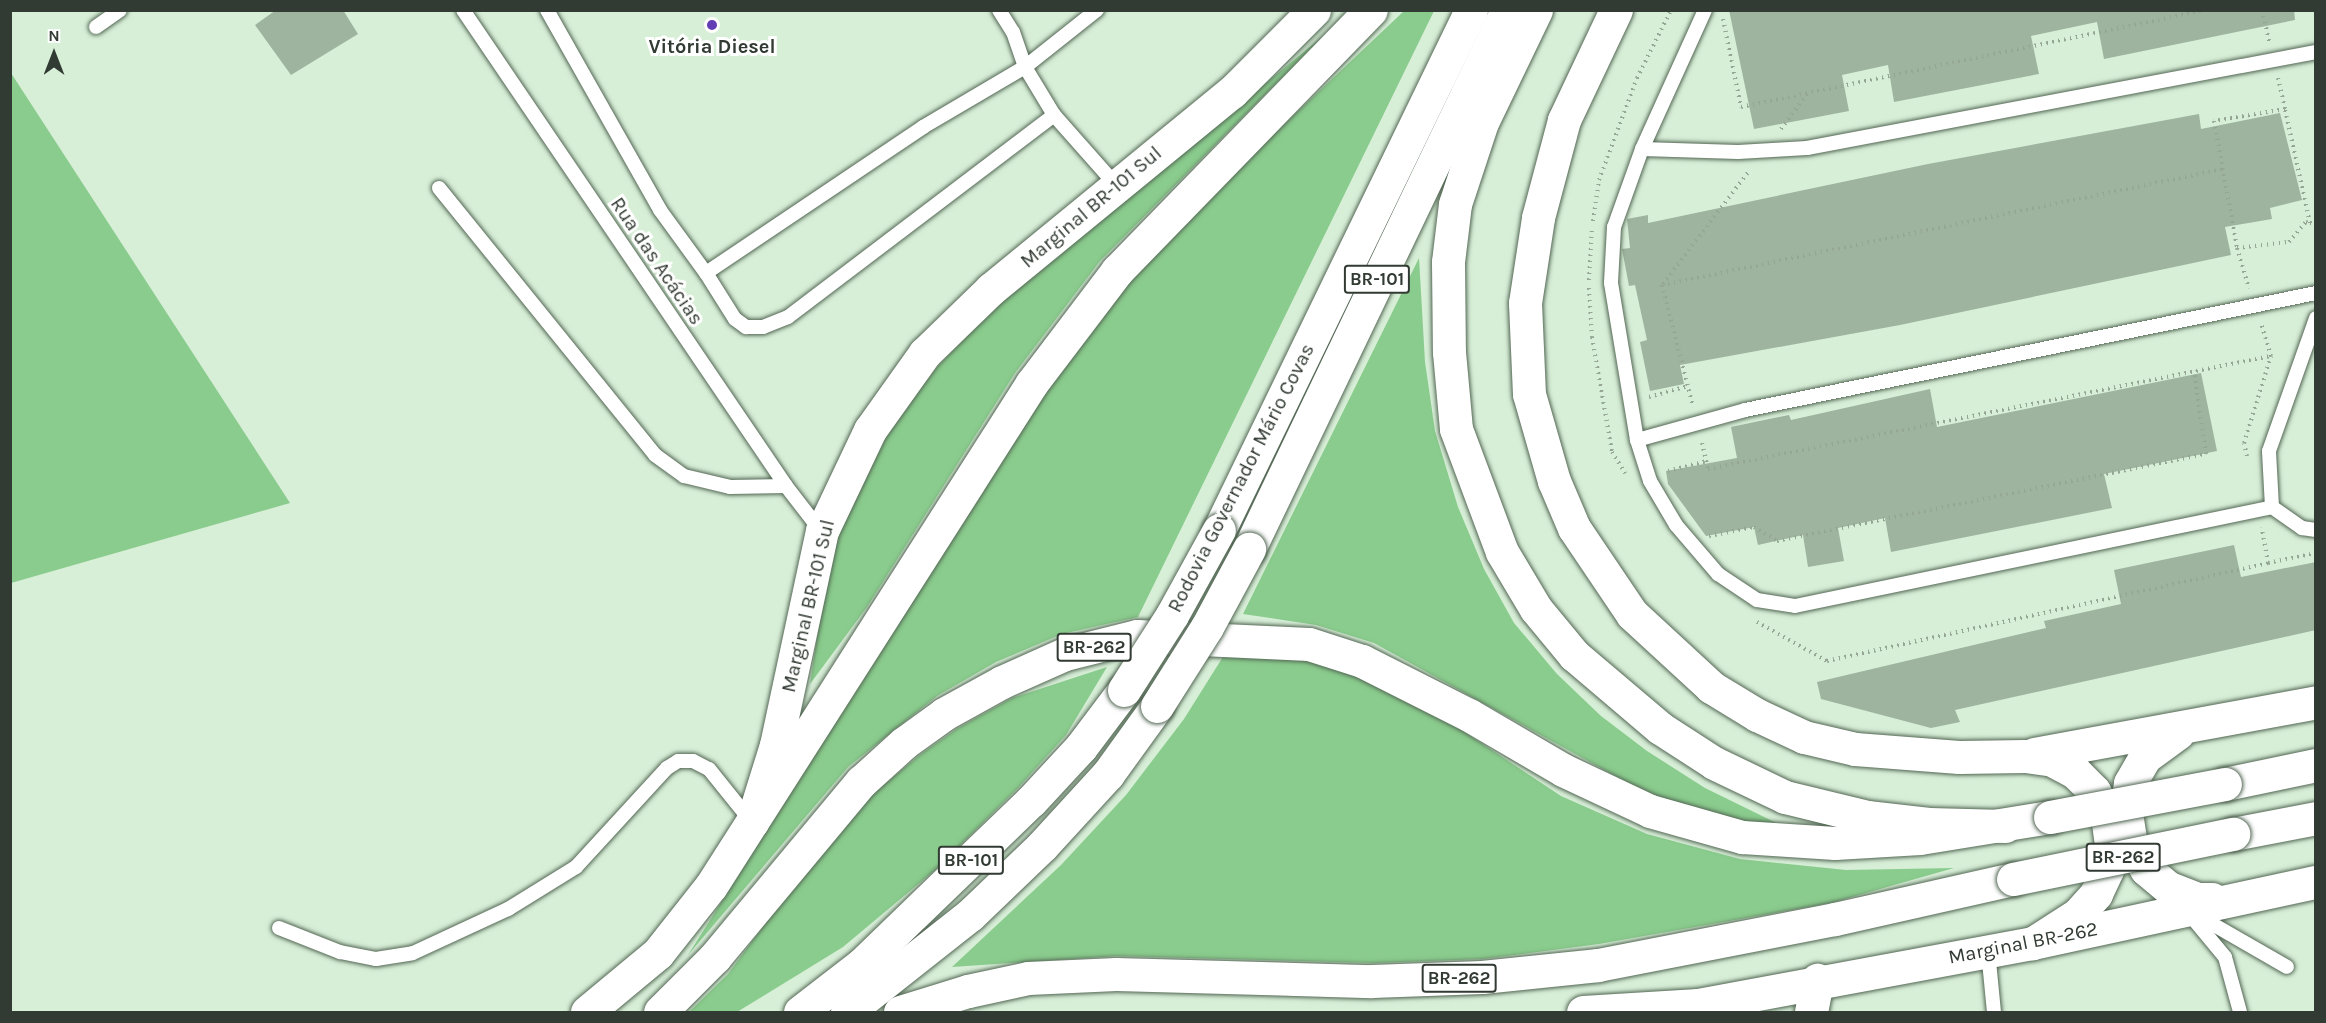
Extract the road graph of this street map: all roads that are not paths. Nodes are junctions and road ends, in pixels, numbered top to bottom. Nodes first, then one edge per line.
1 (120, 10) edge
2 (463, 10) edge
3 (547, 10) edge
4 (999, 10) edge
5 (1097, 10) edge
6 (1314, 10) edge
7 (1371, 10) edge
8 (1471, 10) edge
9 (1507, 10) edge
10 (1536, 10) edge
11 (1616, 10) edge
12 (1705, 10) edge
13 (96, 27) dead end
14 (2316, 52) edge
15 (1025, 67) junction
16 (1054, 115) junction
17 (1642, 149) junction
18 (1116, 185) junction
19 (439, 188) dead end
20 (706, 273) junction
21 (2316, 293) edge
22 (2316, 318) edge
23 (1637, 440) junction
24 (786, 486) junction
25 (2265, 509) junction
26 (2316, 530) edge
27 (822, 531) junction
28 (2316, 702) edge
29 (2196, 726) junction
30 (1996, 758) junction
31 (2316, 765) edge
32 (2316, 818) edge
33 (752, 822) junction
34 (2005, 826) junction
35 (2316, 882) edge
36 (2228, 899) junction
37 (2185, 909) junction
38 (279, 928) dead end
39 (2033, 943) junction
40 (1988, 951) junction
41 (2287, 967) dead end
42 (1817, 980) junction
43 (587, 1012) edge
44 (660, 1012) edge
45 (800, 1012) edge
46 (847, 1012) edge
47 (900, 1012) edge
48 (1583, 1012) edge
49 (1811, 1012) edge
50 (1994, 1012) edge
51 (2240, 1012) edge

1 - 13 lane
2 - 24 lane, Rua das Acácias
3 - 20 lane
4 - 15 lane
5 - 15 lane
6 - 18 main road, Marginal BR-101 Sul
7 - 33 main road
8 - 45 main road, Rodovia Governador Mário Covas / BR-101, bridge
9 - 46 main road, Rodovia Governador Mário Covas / BR-101, bridge
10 - 34 main road
11 - 30 main road
12 - 17 lane
14 - 17 lane
15 - 16 lane
15 - 20 lane
16 - 18 lane
16 - 20 lane
17 - 23 lane
18 - 27 main road, Marginal BR-101 Sul
19 - 24 lane
21 - 23 lane
22 - 25 lane
23 - 25 lane
24 - 27 lane, Rua das Acácias
25 - 26 lane
27 - 33 main road, Marginal BR-101 Sul
28 - 29 main road
29 - 30 main road
29 - 36 main road
30 - 39 main road
31 - 34 main road, BR-262, bridge
32 - 47 main road, BR-262, bridge
33 - 38 lane
33 - 43 main road, Marginal BR-101 Sul
34 - 44 main road, BR-262
35 - 36 main road
36 - 37 main road, Marginal BR-262
37 - 39 main road, Marginal BR-262
37 - 41 lane
37 - 51 lane
39 - 40 main road, Marginal BR-262
40 - 42 main road, Marginal BR-262
40 - 50 lane
42 - 48 main road, Marginal BR-262
42 - 49 main road

